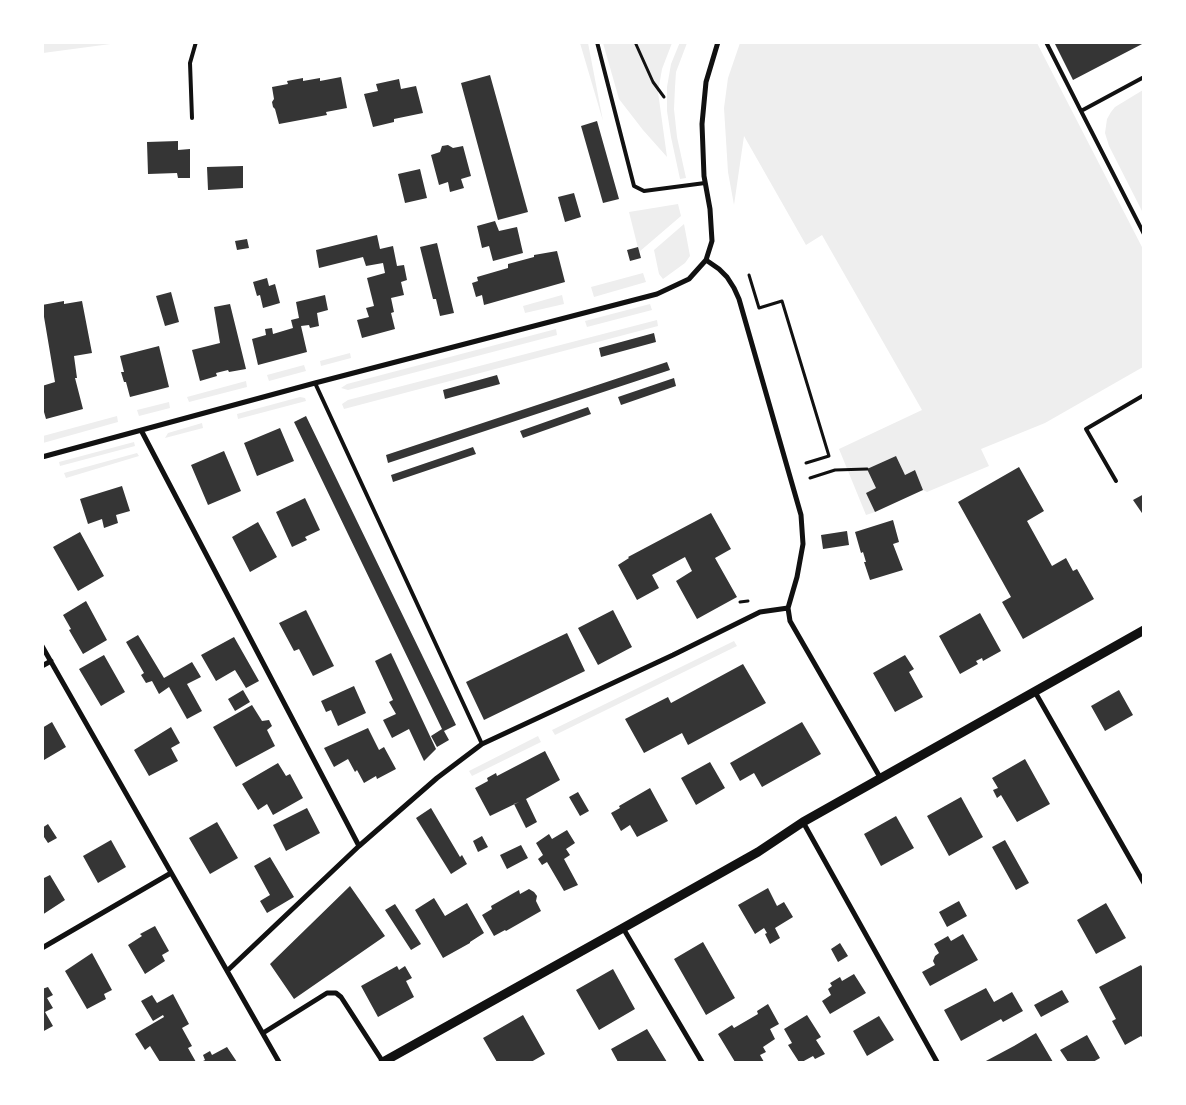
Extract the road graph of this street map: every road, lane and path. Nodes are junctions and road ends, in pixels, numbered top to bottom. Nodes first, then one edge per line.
1 (196, 42) edge
2 (597, 42) edge
3 (635, 42) edge
4 (718, 42) edge
5 (1046, 42) edge
6 (1144, 77) edge
7 (664, 97) dead end
8 (1081, 112) junction
9 (192, 118) dead end
10 (705, 183) junction
11 (1144, 234) edge
12 (706, 260) junction
13 (749, 275) dead end
14 (315, 383) junction
15 (1144, 395) edge
16 (141, 430) junction
17 (42, 457) edge
18 (806, 463) dead end
19 (867, 469) dead end
20 (810, 478) dead end
21 (1116, 481) dead end
22 (788, 608) junction
23 (1144, 630) edge
24 (42, 646) edge
25 (51, 661) junction
26 (42, 666) edge
27 (1035, 692) junction
28 (482, 744) junction
29 (881, 779) junction
30 (803, 822) junction
31 (360, 846) junction
32 (171, 873) junction
33 (1144, 883) edge
34 (623, 928) junction
35 (42, 948) edge
36 (226, 970) junction
37 (263, 1033) junction
38 (279, 1062) edge
39 (383, 1062) edge
40 (702, 1062) edge
41 (937, 1062) edge

1 - 9 lane
2 - 10 lane
3 - 7 path
4 - 10 street
5 - 8 lane
6 - 8 lane
8 - 11 lane
10 - 12 street
12 - 14 street
12 - 22 street
13 - 18 path
14 - 16 street
14 - 28 lane
15 - 21 lane
16 - 17 street
16 - 31 street
19 - 20 path
22 - 28 street
22 - 29 street
23 - 27 street
24 - 25 street
25 - 26 street
25 - 32 street
27 - 29 street
27 - 33 street
28 - 31 street
29 - 30 street
30 - 34 street
30 - 41 street
31 - 36 street
32 - 35 street
32 - 36 street
34 - 39 street
34 - 40 street
36 - 37 street
37 - 38 street
37 - 39 street

